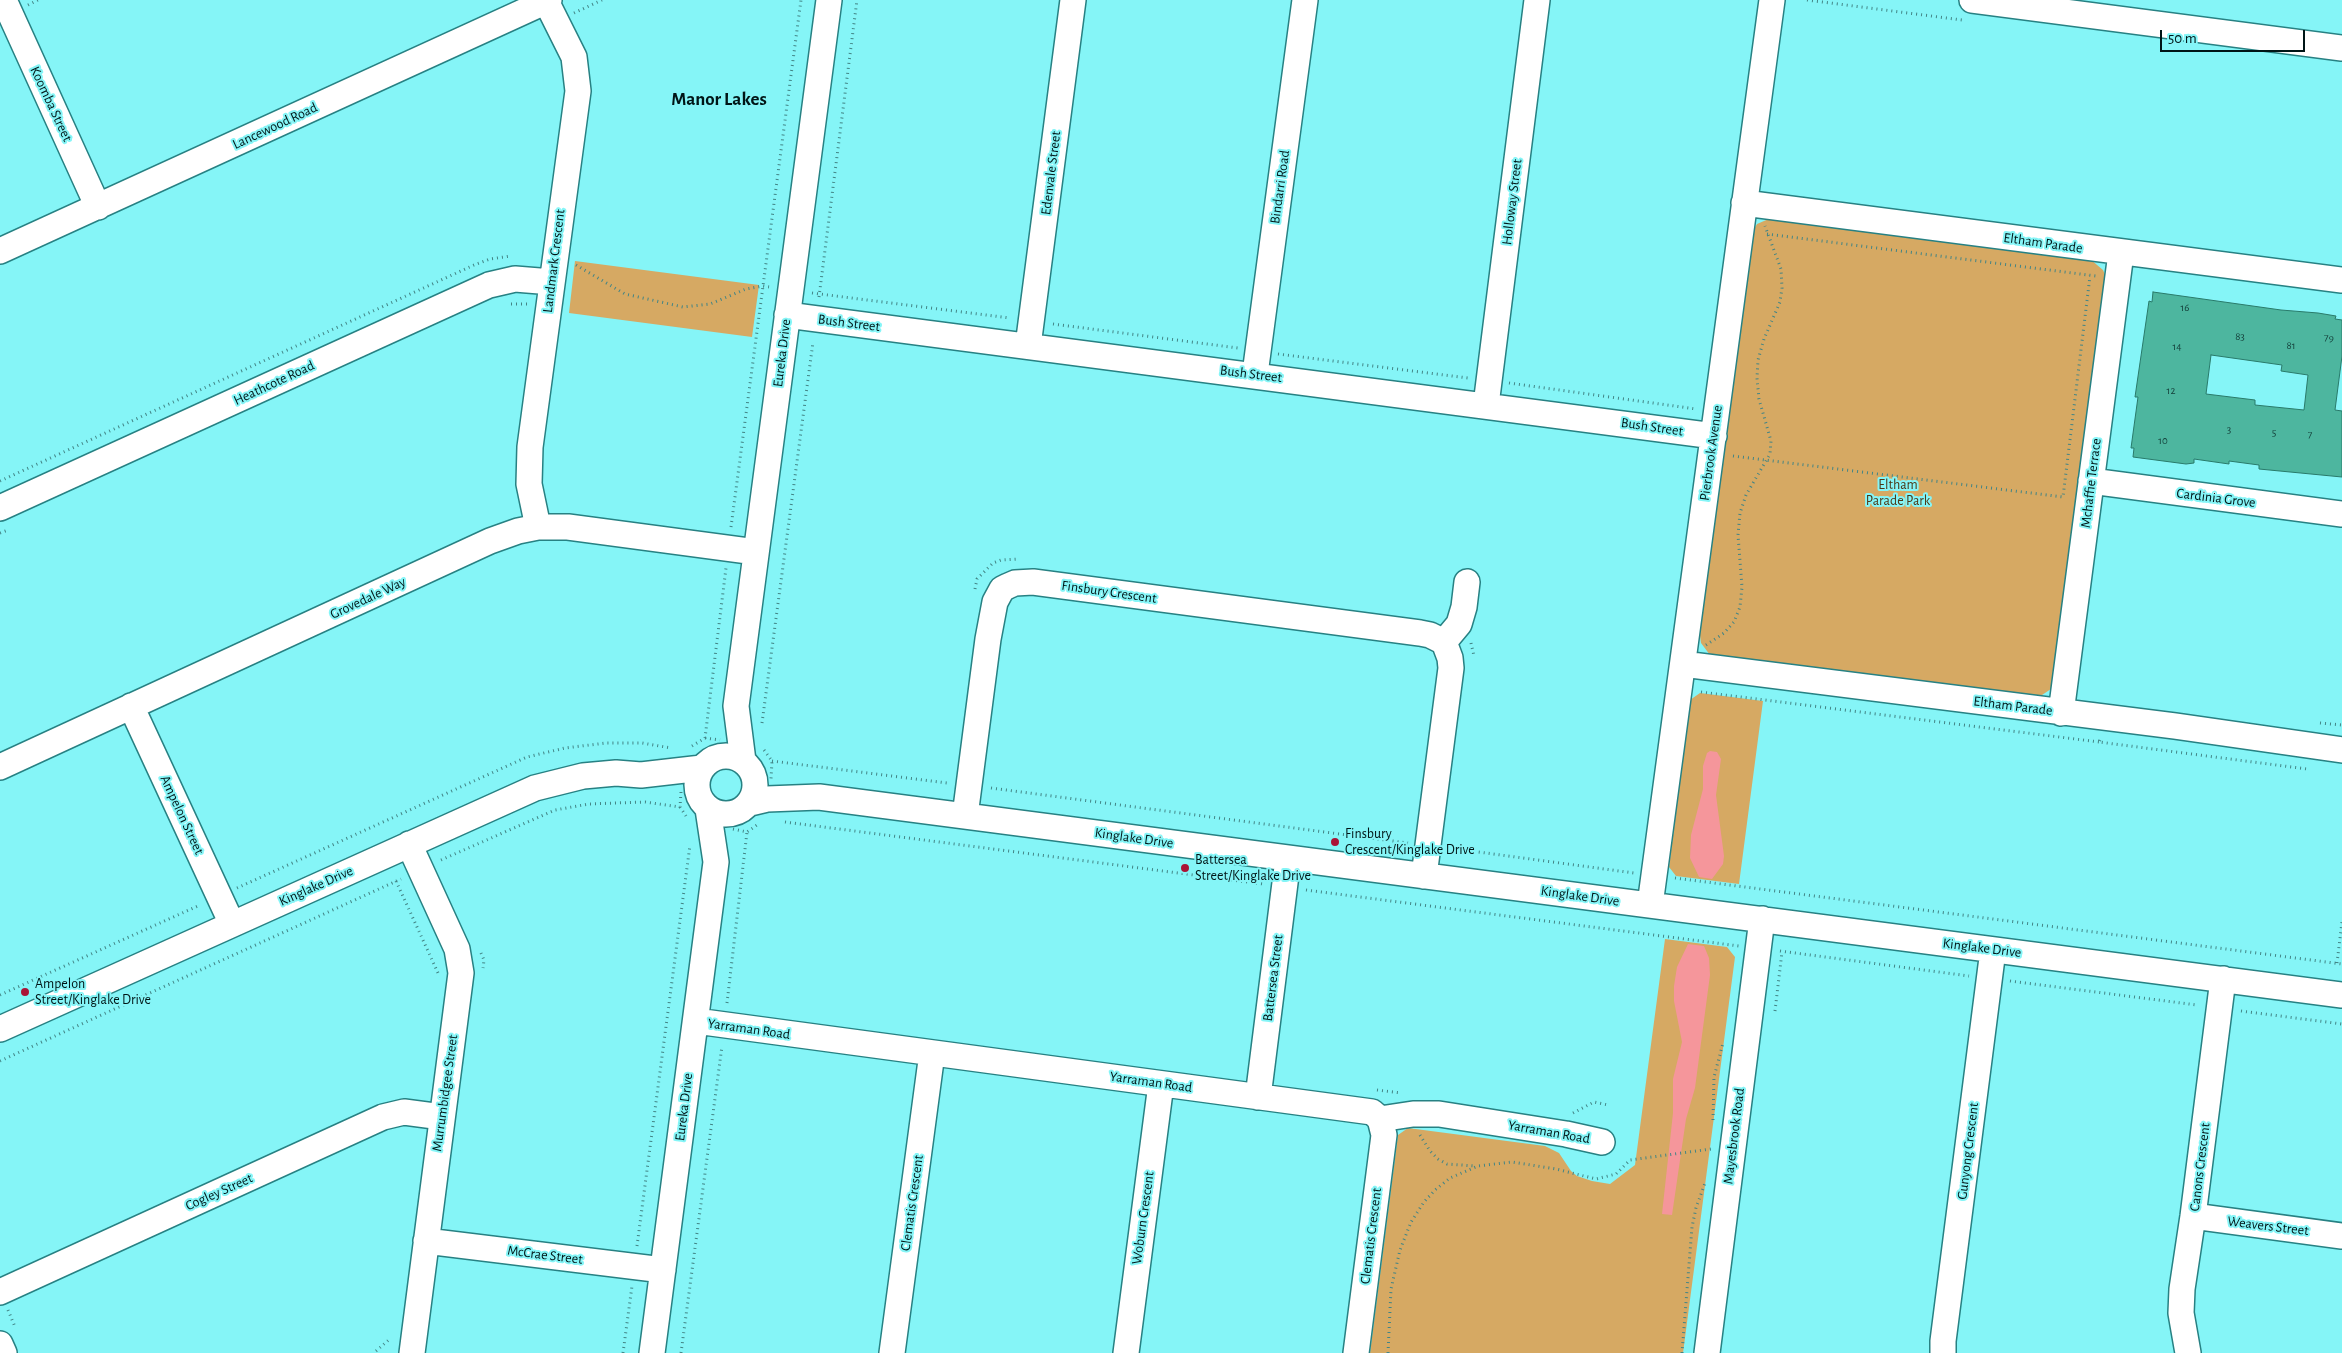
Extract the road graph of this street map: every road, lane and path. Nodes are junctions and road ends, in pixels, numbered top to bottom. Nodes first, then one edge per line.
1 (4, 0) edge
2 (801, 0) edge
3 (828, 0) edge
4 (857, 0) edge
5 (1073, 0) edge
6 (1305, 0) edge
7 (1537, 0) edge
8 (1772, 0) edge
9 (1972, 0) edge
10 (548, 1) edge
11 (2342, 48) edge
12 (1754, 204) junction
13 (98, 207) junction
14 (1767, 234) junction
15 (0, 251) edge
16 (555, 253) junction
17 (2120, 263) junction
18 (2090, 276) junction
19 (2342, 280) edge
20 (552, 282) junction
21 (763, 286) junction
22 (820, 294) junction
23 (789, 303) junction
24 (815, 331) junction
25 (823, 344) dead end
26 (1028, 346) junction
27 (1255, 374) junction
28 (1697, 402) dead end
29 (1486, 405) junction
30 (1706, 441) junction
31 (1767, 460) junction
32 (2091, 481) junction
33 (0, 508) edge
34 (2342, 514) edge
35 (538, 527) junction
36 (756, 552) junction
37 (1024, 560) dead end
38 (724, 561) junction
39 (1467, 582) dead end
40 (974, 594) dead end
41 (1452, 633) junction
42 (1472, 665) dead end
43 (1691, 665) junction
44 (131, 706) junction
45 (2061, 712) junction
46 (761, 726) dead end
47 (2099, 742) dead end
48 (2342, 750) edge
49 (0, 766) edge
50 (970, 782) junction
51 (724, 783) junction
52 (965, 816) junction
53 (779, 821) dead end
54 (1428, 841) junction
55 (409, 844) junction
56 (690, 844) dead end
57 (1288, 859) junction
58 (435, 867) junction
59 (1424, 876) junction
60 (1669, 876) junction
61 (1284, 887) junction
62 (219, 896) junction
63 (1650, 906) junction
64 (1762, 919) junction
65 (2342, 922) edge
66 (232, 924) junction
67 (1743, 950) junction
68 (1994, 950) junction
69 (480, 951) dead end
70 (2337, 963) junction
71 (2342, 964) edge
72 (483, 969) dead end
73 (1990, 978) junction
74 (2223, 980) junction
75 (0, 995) edge
76 (2342, 995) edge
77 (2220, 1008) junction
78 (696, 1021) junction
79 (2342, 1024) edge
80 (0, 1030) edge
81 (726, 1040) junction
82 (1723, 1040) dead end
83 (932, 1053) junction
84 (0, 1061) edge
85 (1161, 1084) junction
86 (1258, 1096) junction
87 (1407, 1115) junction
88 (442, 1117) junction
89 (1380, 1119) junction
90 (1713, 1126) dead end
91 (1602, 1142) dead end
92 (1712, 1142) dead end
93 (1711, 1149) junction
94 (1711, 1157) dead end
95 (1478, 1166) junction
96 (1705, 1181) dead end
97 (2194, 1216) junction
98 (2342, 1236) edge
99 (426, 1241) junction
100 (634, 1266) junction
101 (664, 1270) junction
102 (2, 1297) edge
103 (8, 1344) edge
104 (372, 1353) edge
105 (376, 1353) edge
106 (412, 1353) edge
107 (623, 1353) edge
108 (652, 1353) edge
109 (681, 1353) edge
110 (892, 1353) edge
111 (1126, 1353) edge
112 (1356, 1353) edge
113 (1388, 1353) edge
114 (1682, 1353) edge
115 (1707, 1353) edge
116 (1943, 1353) edge
117 (2188, 1353) edge

1 - 13 street, Koomba Street
2 - 21 path
3 - 23 street, Eureka Drive
4 - 22 path
5 - 26 street, Edenvale Street
6 - 27 street, Bindarri Road
7 - 29 street, Holloway Street
8 - 12 street, Pierbrook Avenue
9 - 11 street
10 - 13 street, Lancewood Road
10 - 16 street, Landmark Crescent
12 - 14 path
12 - 17 street, Eltham Parade
12 - 30 street, Pierbrook Avenue
13 - 15 street, Lancewood Road
14 - 18 path
14 - 31 path
16 - 20 street, Landmark Crescent
16 - 21 path
17 - 18 path
17 - 19 street, Eltham Parade
17 - 32 street, Mchaffie Terrace
18 - 31 path
20 - 33 street, Heathcote Road
20 - 35 street, Landmark Crescent
21 - 23 path
21 - 38 path
22 - 23 path
22 - 24 path
23 - 24 street, Bush Street
23 - 36 street, Eureka Drive
24 - 25 path
24 - 26 street, Bush Street
24 - 46 path
26 - 27 street, Bush Street
27 - 29 street, Bush Street
28 - 30 path
29 - 30 street, Bush Street
30 - 31 path
30 - 43 street, Pierbrook Avenue
31 - 43 path
32 - 34 street, Cardinia Grove
32 - 45 street, Mchaffie Terrace
35 - 38 street, Grovedale Way
35 - 44 street, Grovedale Way
36 - 38 street, Grovedale Way
36 - 51 street, Eureka Drive
37 - 40 path
38 - 51 path
39 - 41 street
41 - 42 path
41 - 50 street, Finsbury Crescent
41 - 54 street
43 - 45 street, Eltham Parade
43 - 47 path
43 - 60 street, Pierbrook Avenue
44 - 49 street, Grovedale Way
44 - 62 street, Ampelon Street
45 - 48 street, Eltham Parade
50 - 51 path
50 - 52 street, Finsbury Crescent
50 - 54 path
51 - 51 path
51 - 51 path
51 - 51 path
51 - 52 street, Kinglake Drive
51 - 55 street, Kinglake Drive
51 - 58 path
51 - 62 path
51 - 78 street, Eureka Drive
51 - 81 path
52 - 57 street, Kinglake Drive
53 - 61 path
54 - 59 street
54 - 60 path
55 - 58 street, Murrumbidgee Street
55 - 66 street, Kinglake Drive
56 - 100 path
57 - 59 street, Kinglake Drive
57 - 61 street, Battersea Street
58 - 84 path
58 - 88 street, Murrumbidgee Street
59 - 63 street, Kinglake Drive
60 - 63 street, Pierbrook Avenue
60 - 70 path
61 - 67 path
61 - 86 street, Battersea Street
62 - 66 street, Ampelon Street
62 - 75 path
63 - 64 street, Kinglake Drive
64 - 67 street, Mayesbrook Road
64 - 68 street, Kinglake Drive
65 - 70 path
66 - 80 street, Kinglake Drive
67 - 73 path
67 - 115 street, Mayesbrook Road
68 - 73 street, Gunyong Crescent
68 - 74 street, Kinglake Drive
69 - 72 path
70 - 71 path
73 - 77 path
73 - 116 street, Gunyong Crescent
74 - 76 street, Kinglake Drive
74 - 77 street, Canons Crescent
77 - 79 path
77 - 97 street, Canons Crescent
78 - 81 street, Yarraman Road
78 - 101 street, Eureka Drive
81 - 83 street, Yarraman Road
81 - 109 path
82 - 90 path
83 - 85 street, Yarraman Road
83 - 110 street, Clematis Crescent
85 - 86 street, Yarraman Road
85 - 111 street, Woburn Crescent
86 - 89 street, Yarraman Road
87 - 89 street, Yarraman Road
87 - 91 street, Yarraman Road
87 - 95 path
88 - 99 street, Murrumbidgee Street
88 - 102 street, Cogley Street
89 - 112 street, Clematis Crescent
92 - 93 path
93 - 94 path
93 - 95 path
95 - 113 path
96 - 114 path
97 - 98 street, Weavers Street
97 - 117 street, Canons Crescent
99 - 100 street, McCrae Street
99 - 106 street, Murrumbidgee Street
100 - 101 street, McCrae Street
100 - 107 path
101 - 108 street, Eureka Drive
102 - 103 path
104 - 105 path

